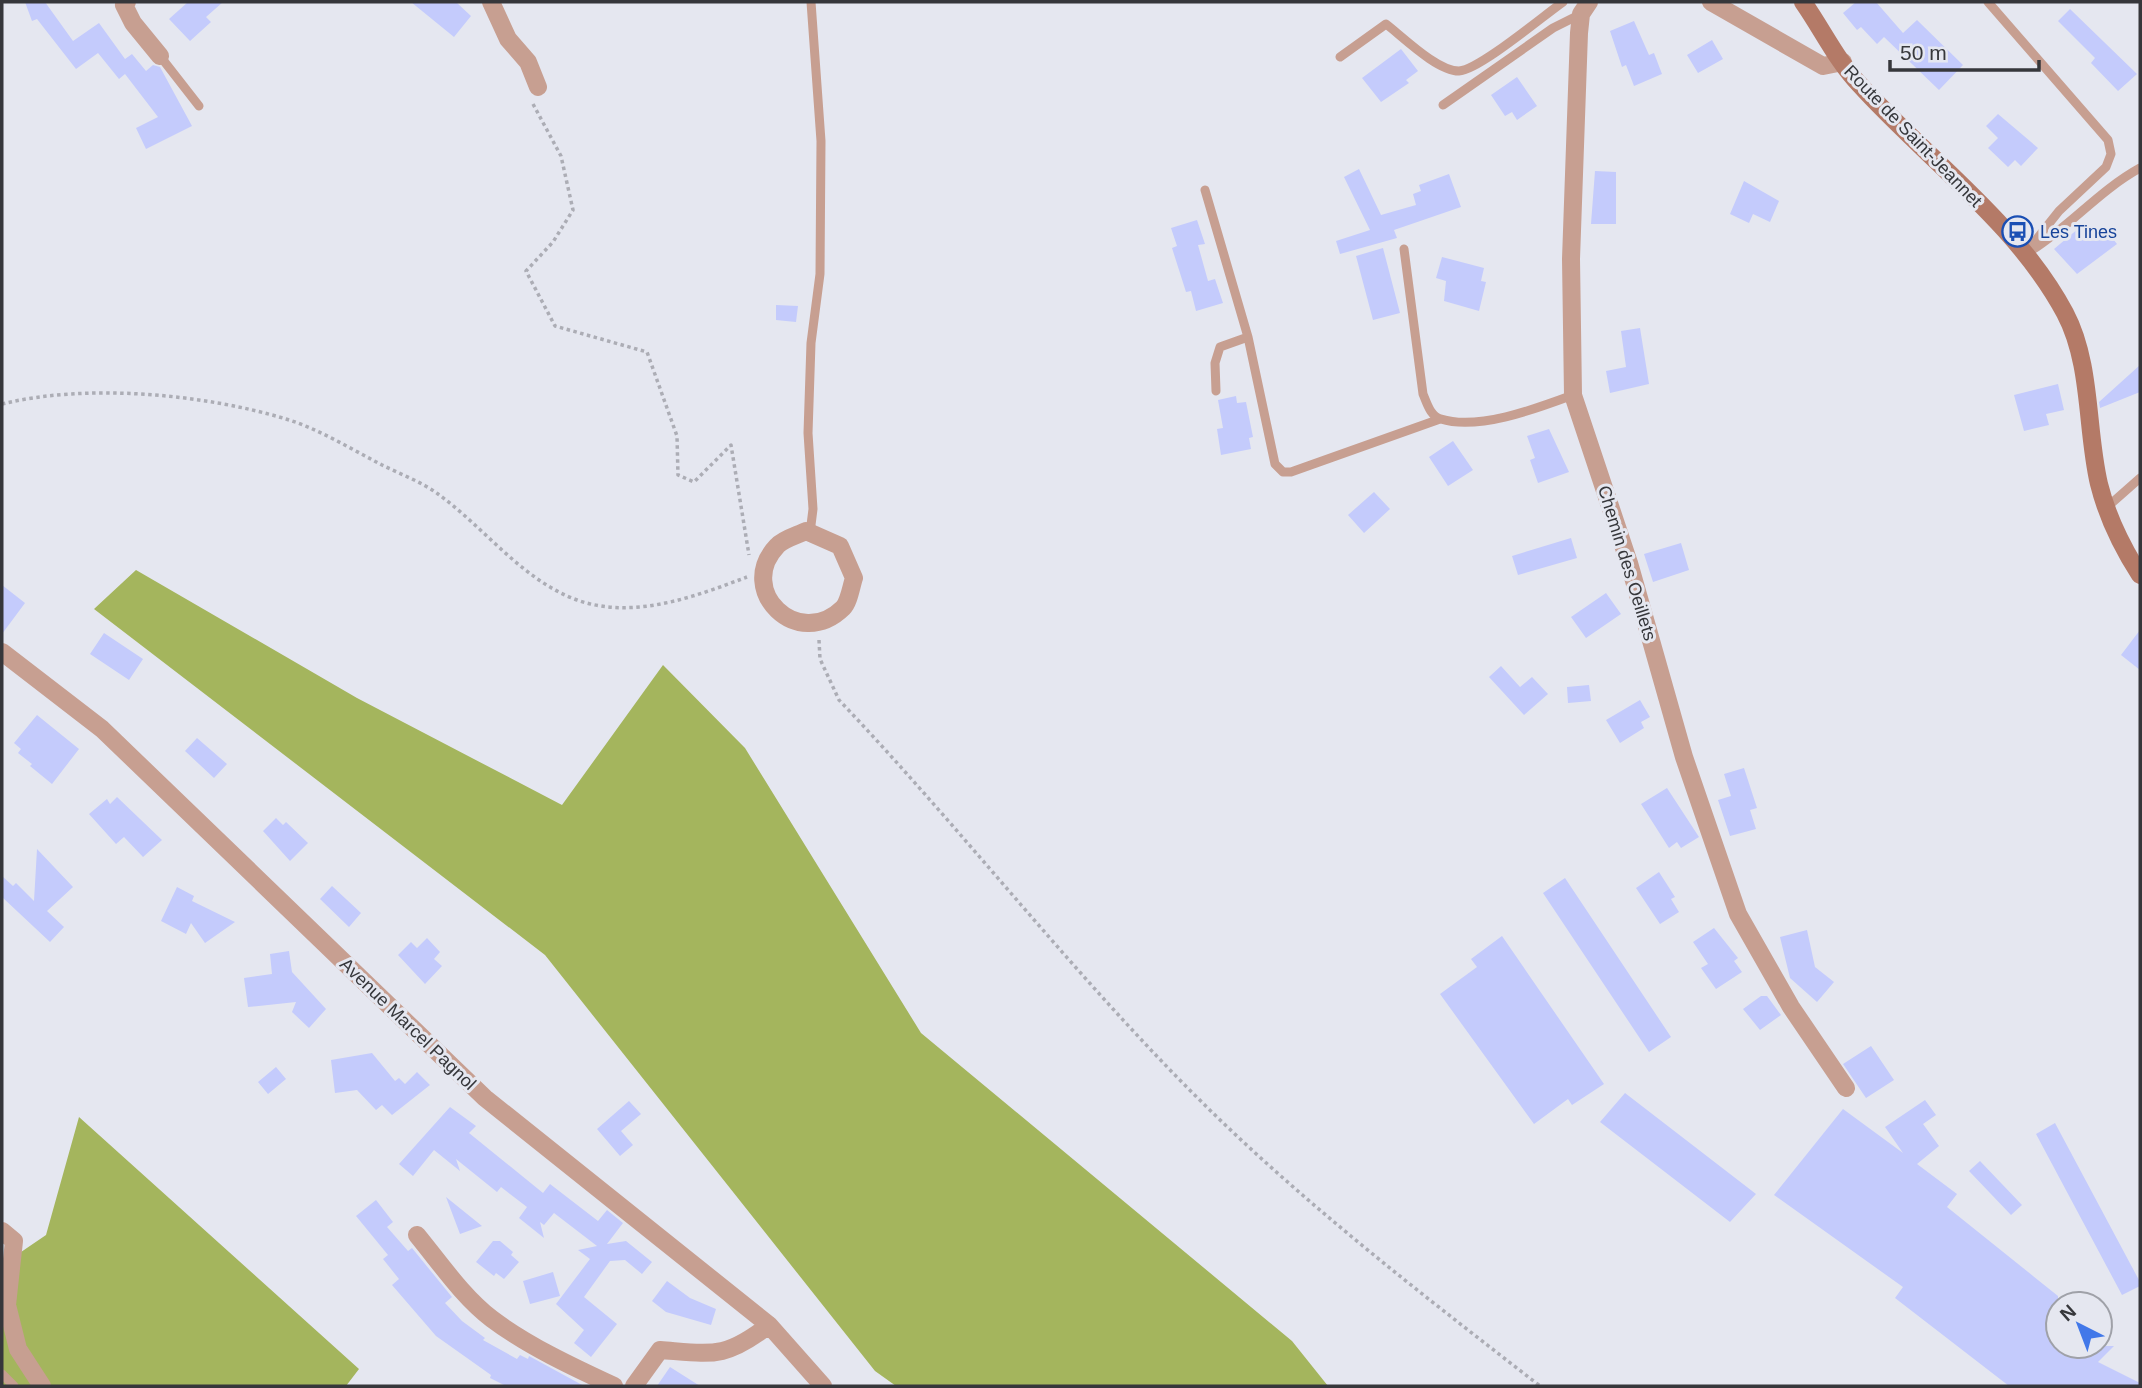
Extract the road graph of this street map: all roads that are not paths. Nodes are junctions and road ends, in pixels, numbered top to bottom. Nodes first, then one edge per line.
1 (491, 2) edge
2 (811, 2) edge
3 (1563, 2) edge
4 (1711, 2) edge
5 (1803, 2) edge
6 (1988, 2) edge
7 (124, 3) edge
8 (1585, 8) edge
9 (160, 56) joint
10 (1340, 57) dead end
11 (1843, 62) junction
12 (534, 93) road end
13 (1443, 105) dead end
14 (199, 106) dead end
15 (2140, 168) edge
16 (1205, 190) dead end
17 (1404, 249) dead end
18 (2024, 255) junction
19 (1248, 337) junction
20 (1216, 391) dead end
21 (1573, 395) junction
22 (1440, 419) junction
23 (2140, 478) edge
24 (2106, 508) junction
25 (810, 533) junction
26 (2140, 575) edge
27 (2, 652) edge
28 (1846, 1088) dead end
29 (2, 1231) edge
30 (418, 1235) dead end
31 (769, 1325) junction
32 (2, 1374) edge
33 (14, 1386) edge
34 (42, 1386) edge
35 (614, 1386) edge
36 (634, 1386) edge
37 (823, 1386) edge

1 - 12 street
2 - 25 lane
3 - 10 lane
4 - 11 street
5 - 11 main road, Route de Saint-Jeannet
6 - 18 lane
7 - 9 street
8 - 13 lane
8 - 21 street, Chemin des Oeillets
9 - 14 lane
11 - 18 main road, Route de Saint-Jeannet
15 - 18 lane
16 - 19 lane
17 - 22 lane
18 - 24 main road, Route de Saint-Jeannet
19 - 20 lane
19 - 22 lane
21 - 22 lane
21 - 28 street, Chemin des Oeillets
23 - 24 lane
24 - 26 main road, Route de Saint-Jeannet
25 - 25 street
27 - 31 street, Avenue Marcel Pagnol
29 - 34 street
30 - 35 street
31 - 36 street
31 - 37 street, Avenue Marcel Pagnol
32 - 33 lane

